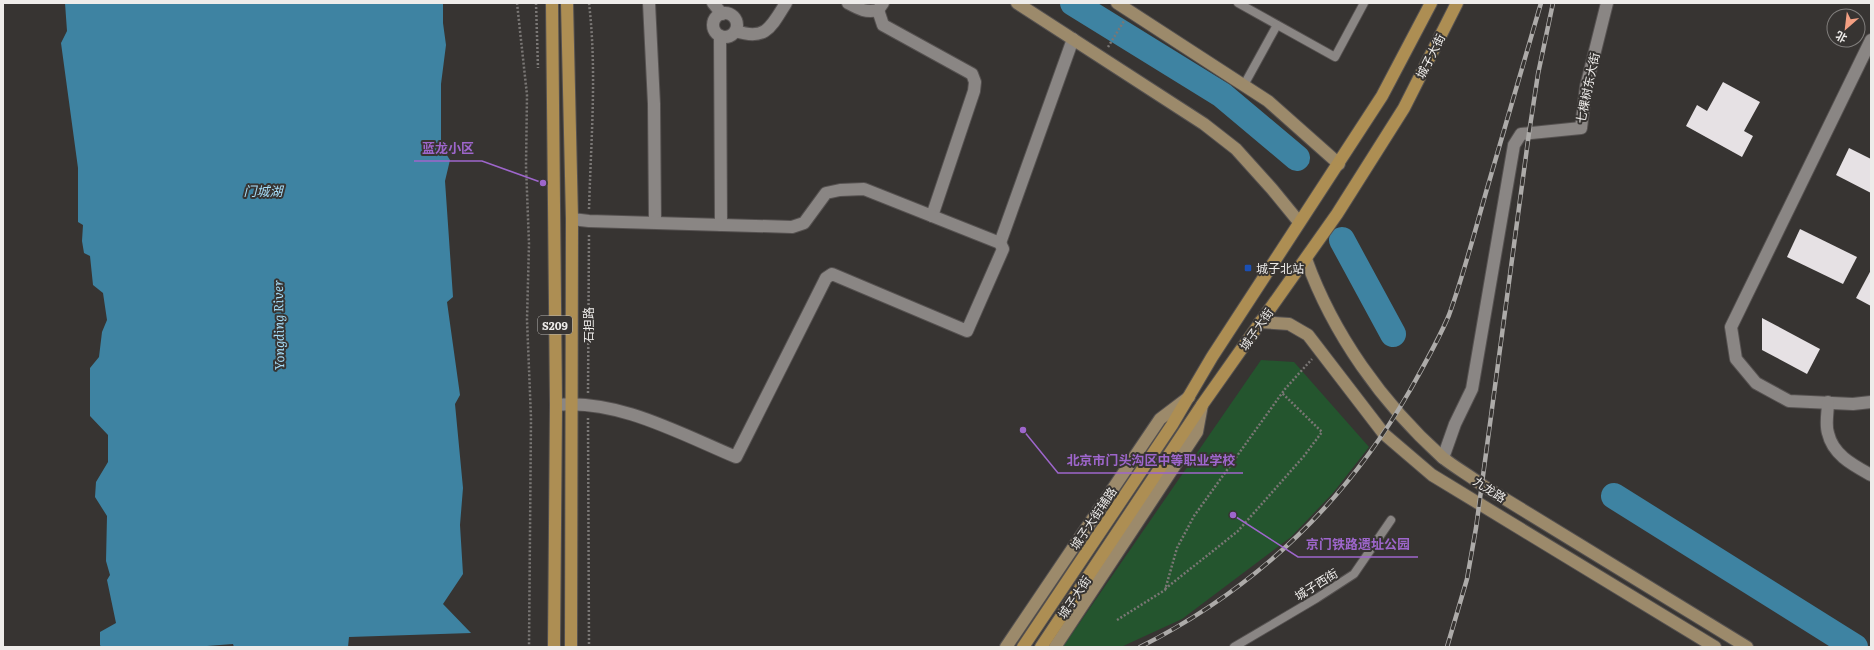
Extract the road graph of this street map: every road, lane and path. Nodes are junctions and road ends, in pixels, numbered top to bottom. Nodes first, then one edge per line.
1 (517, 3) edge
2 (552, 3) edge
3 (567, 3) edge
4 (590, 3) edge
5 (649, 3) edge
6 (714, 3) edge
7 (786, 3) edge
8 (848, 3) edge
9 (1017, 3) edge
10 (1117, 3) edge
11 (1238, 3) edge
12 (1364, 3) edge
13 (1431, 3) edge
14 (1457, 3) edge
15 (1607, 3) edge
16 (881, 6) edge
17 (1130, 11) junction
18 (722, 14) junction
19 (1277, 25) junction
20 (736, 31) junction
21 (720, 36) junction
22 (1074, 39) junction
23 (1871, 40) edge
24 (1101, 58) junction
25 (1244, 85) junction
26 (1339, 164) junction
27 (932, 216) junction
28 (572, 219) junction
29 (589, 221) junction
30 (655, 222) junction
31 (1299, 222) junction
32 (721, 225) junction
33 (1000, 243) junction
34 (1306, 259) junction
35 (1260, 322) junction
36 (1319, 351) junction
37 (1282, 393) junction
38 (1189, 397) junction
39 (1828, 402) junction
40 (1871, 402) edge
41 (571, 403) junction
42 (588, 404) junction
43 (556, 405) junction
44 (1202, 405) junction
45 (1443, 458) junction
46 (1871, 475) edge
47 (1391, 520) dead end
48 (1164, 590) junction
49 (1117, 620) dead end
50 (529, 647) edge
51 (554, 647) edge
52 (571, 647) edge
53 (589, 647) edge
54 (1006, 647) edge
55 (1023, 647) edge
56 (1041, 647) edge
57 (1055, 647) edge
58 (1234, 647) edge
59 (1715, 647) edge
60 (1747, 647) edge

1 - 50 path
2 - 43 main road, S209
3 - 28 main road, 石担路 / S209
4 - 29 path, 石担路
5 - 30 street
6 - 18 street
7 - 20 street
8 - 16 street
9 - 22 street
10 - 17 street
11 - 19 lane
12 - 19 lane
13 - 26 main road, 城子大街
14 - 34 main road, 城子大街
15 - 45 street, 七棵树东大街
16 - 27 street
17 - 24 path
17 - 25 street
18 - 20 street
18 - 21 street
19 - 25 lane
20 - 21 street
21 - 32 street
22 - 24 street
22 - 33 street
23 - 39 street
24 - 31 street
25 - 26 street
26 - 31 main road, 城子大街
27 - 32 street
27 - 33 street
28 - 29 street
28 - 41 main road, 石担路 / S209
29 - 30 street
29 - 42 path, 石担路
30 - 32 street
31 - 38 main road, 城子大街
33 - 42 street
34 - 35 main road, 城子大街
34 - 45 street, 九龙路
35 - 36 street, 九龙路
35 - 44 main road, 城子大街
36 - 37 path
36 - 59 street, 九龙路
37 - 48 path
37 - 48 path
38 - 54 street, 城子大街辅路
38 - 55 main road, 城子大街
39 - 40 street
39 - 46 street
41 - 42 street
41 - 43 street
41 - 52 main road, 石担路 / S209
42 - 53 path, 石担路
43 - 51 main road, S209
44 - 56 main road, 城子大街
44 - 57 street
45 - 60 street, 九龙路
47 - 58 lane, 城子西街
48 - 49 path

